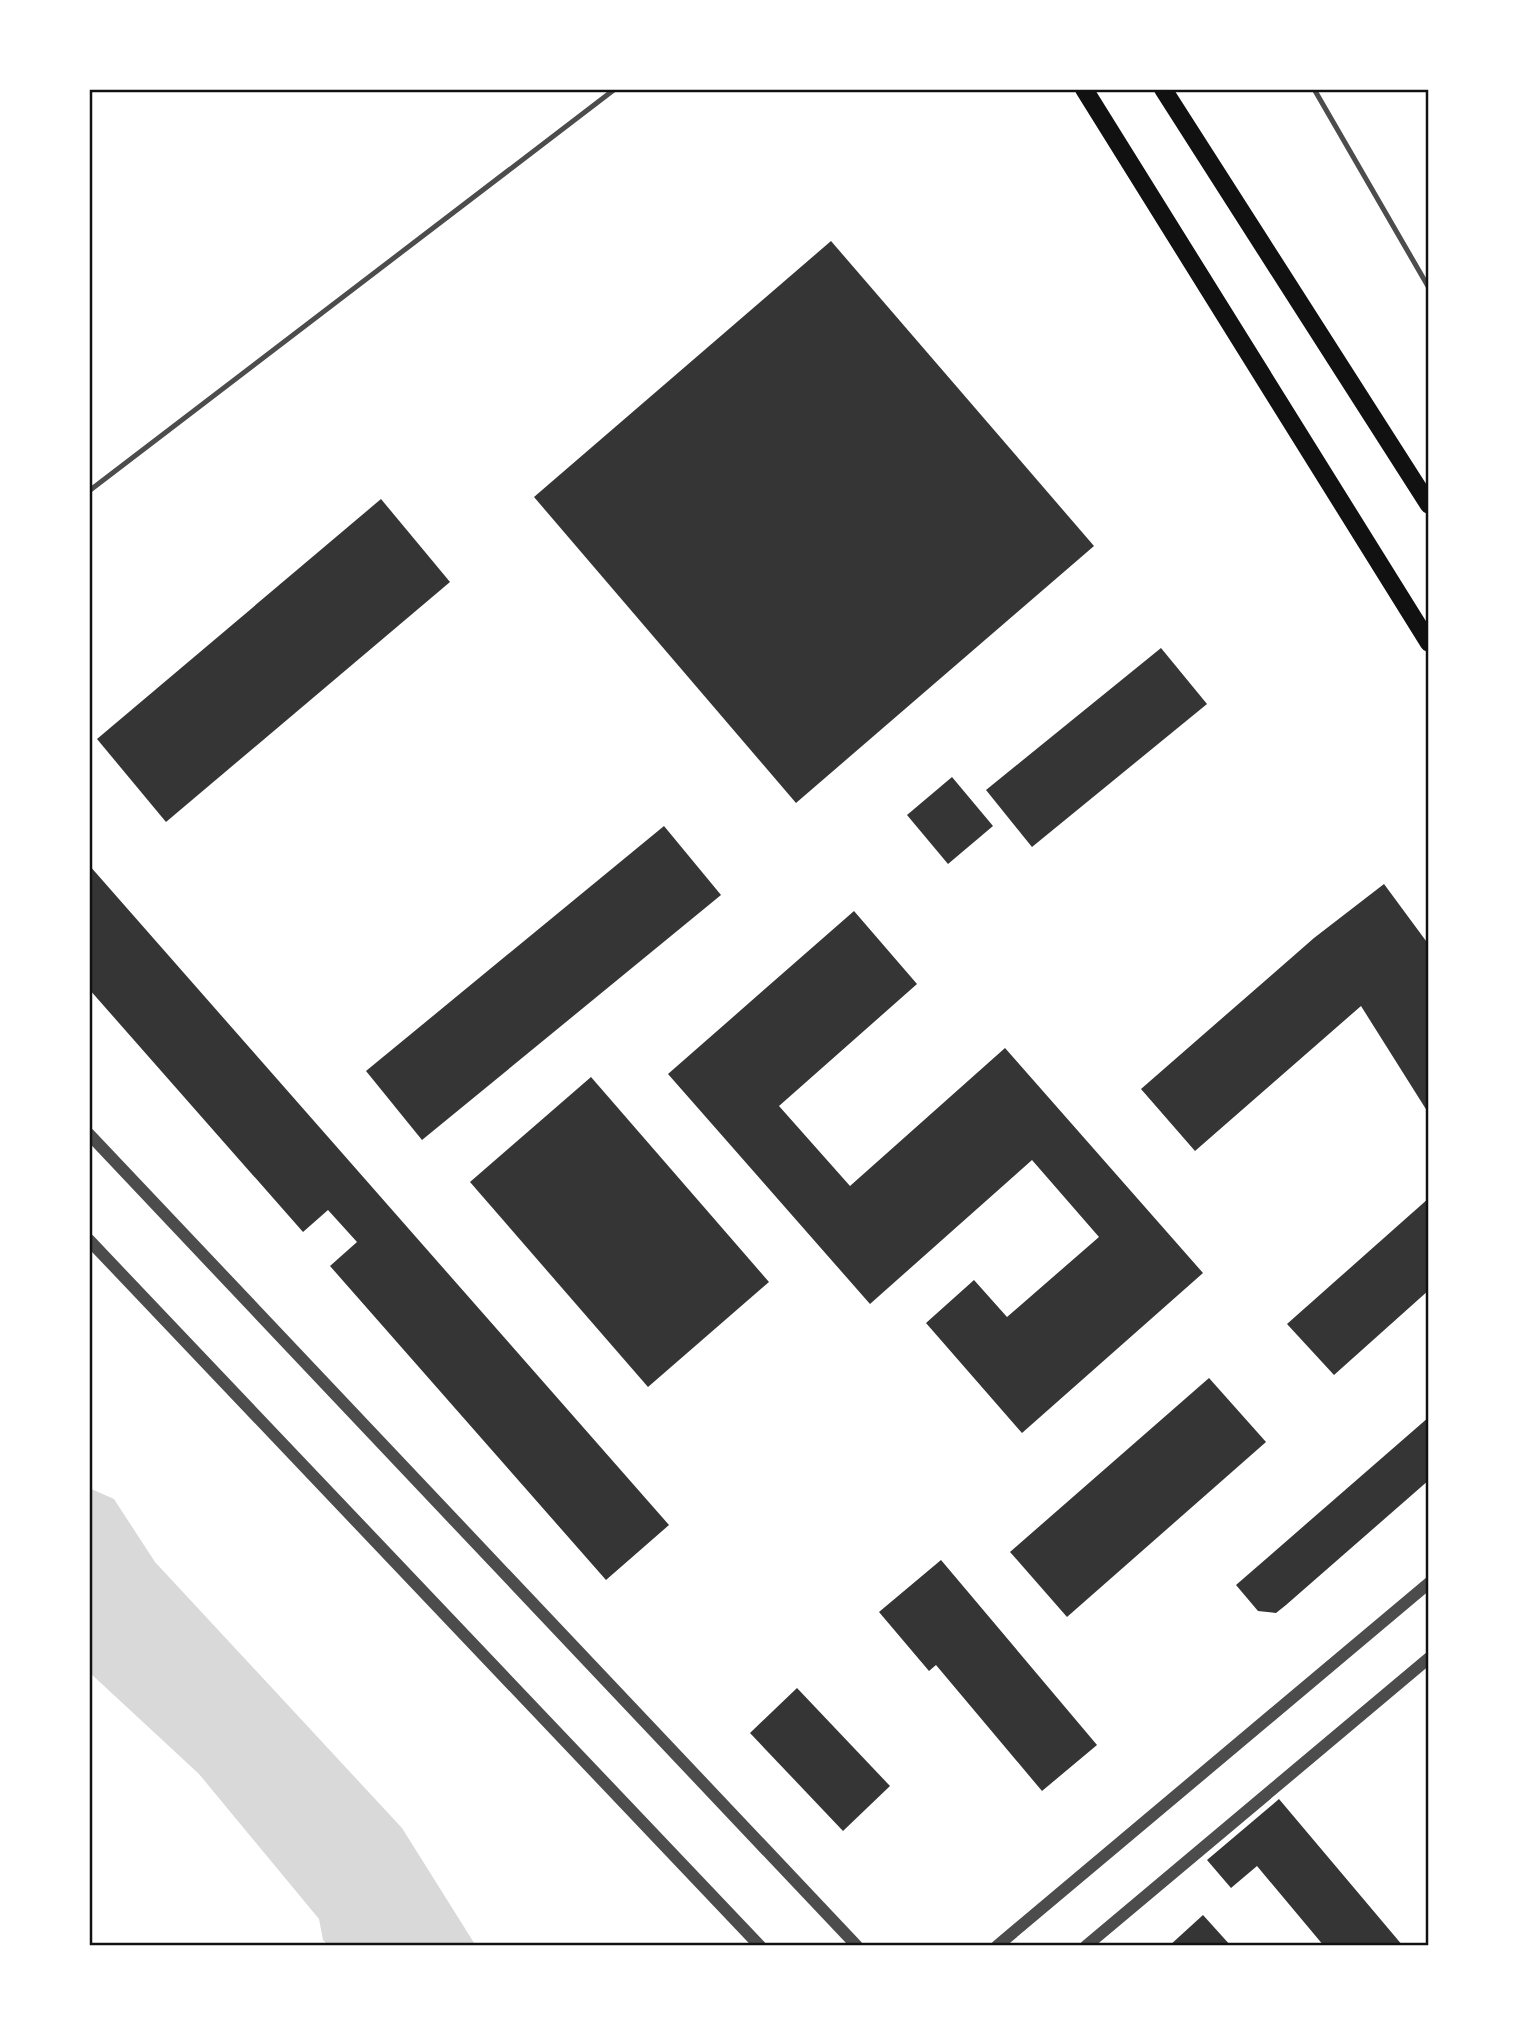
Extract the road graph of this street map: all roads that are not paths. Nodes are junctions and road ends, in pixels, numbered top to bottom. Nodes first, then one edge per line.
1 (615, 89) edge
2 (1084, 89) edge
3 (1163, 89) edge
4 (1314, 89) edge
5 (1429, 288) edge
6 (89, 491) edge
7 (1429, 505) edge
8 (1429, 643) edge
9 (89, 1133) edge
10 (89, 1240) edge
11 (1429, 1583) edge
12 (1429, 1658) edge
13 (760, 1946) edge
14 (857, 1946) edge
15 (998, 1946) edge
16 (1086, 1946) edge

1 - 6 lane
2 - 8 main road
3 - 7 main road
4 - 5 lane
9 - 14 street
10 - 13 street
11 - 15 street
12 - 16 street

